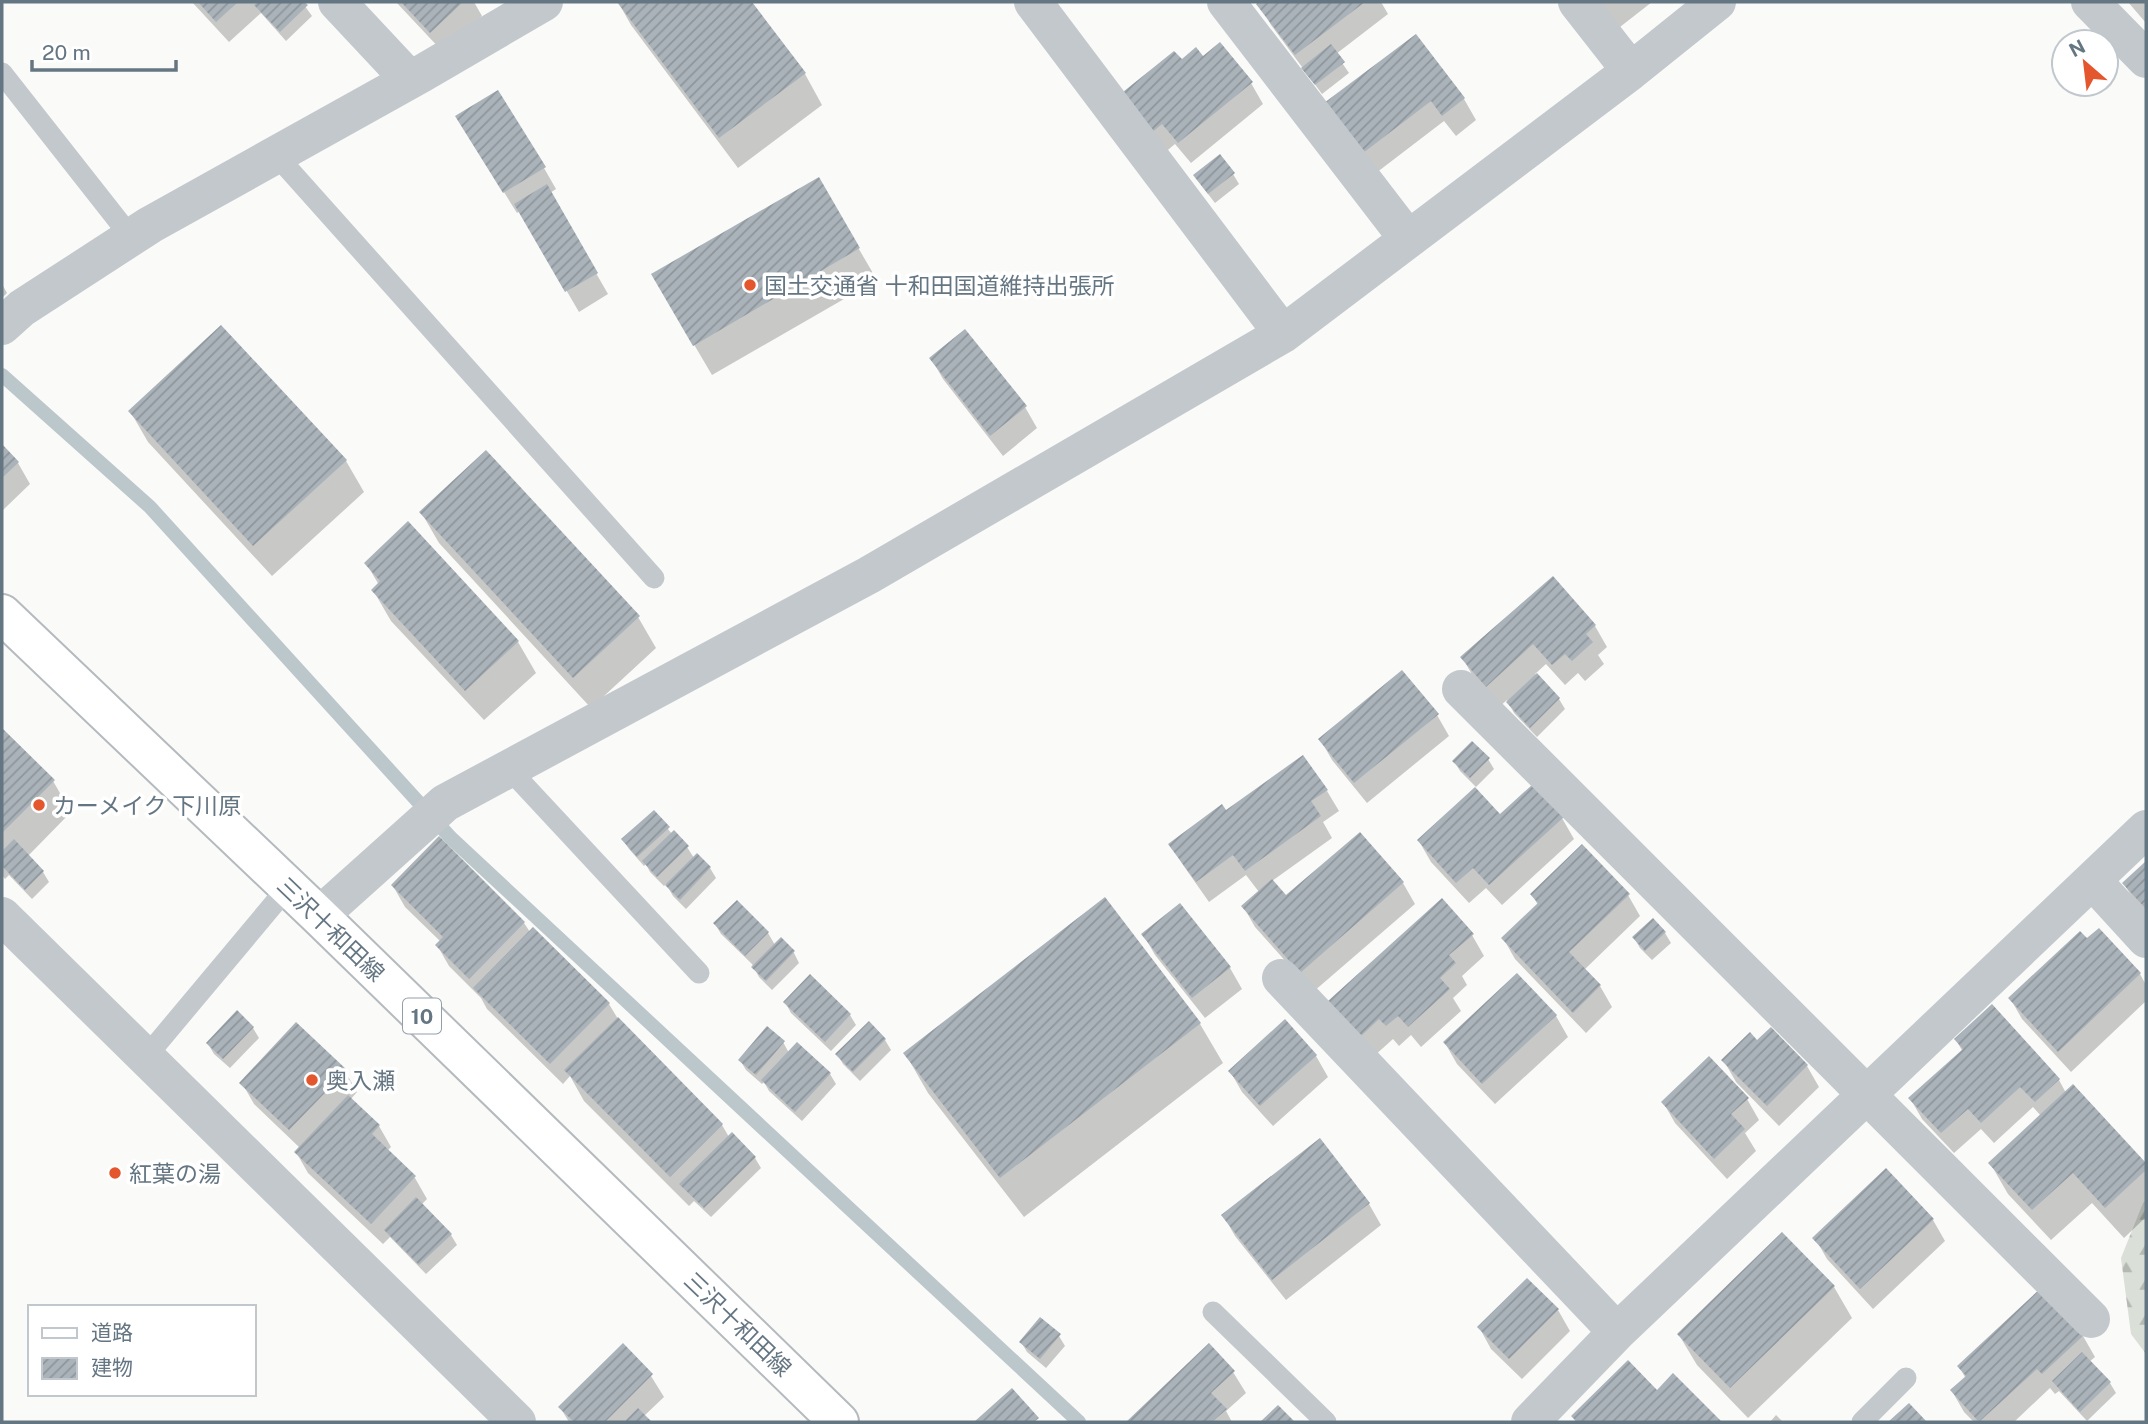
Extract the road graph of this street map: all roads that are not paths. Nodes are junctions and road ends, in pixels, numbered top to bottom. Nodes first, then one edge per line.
1 (337, 2) edge
2 (544, 2) edge
3 (1033, 2) edge
4 (1226, 2) edge
5 (1577, 2) edge
6 (1717, 2) edge
7 (2090, 2) edge
8 (2146, 59) edge
9 (1631, 71) junction
10 (2, 73) edge
11 (410, 80) junction
12 (276, 155) junction
13 (131, 237) junction
14 (1408, 239) junction
15 (2, 326) edge
16 (1283, 334) junction
17 (653, 578) dead end
18 (2, 614) edge
19 (1461, 689) dead end
20 (509, 769) junction
21 (2146, 829) edge
22 (2092, 881) junction
23 (288, 887) junction
24 (2, 916) edge
25 (319, 916) junction
26 (2146, 939) edge
27 (699, 973) dead end
28 (1282, 978) dead end
29 (145, 1058) junction
30 (1868, 1095) junction
31 (1213, 1312) dead end
32 (2091, 1319) dead end
33 (1617, 1332) junction
34 (1906, 1378) dead end
35 (517, 1422) edge
36 (839, 1422) edge
37 (1326, 1422) edge
38 (1530, 1422) edge
39 (1862, 1422) edge

1 - 11 street
2 - 11 street
3 - 16 street
4 - 14 street
5 - 9 street
6 - 9 street
7 - 8 street
9 - 14 street
10 - 13 lane
11 - 12 street
12 - 13 street
12 - 17 lane
13 - 15 street
14 - 16 street
16 - 20 street
18 - 23 main road, 三沢十和田線 / 10
19 - 30 street
20 - 25 street
20 - 27 lane
21 - 22 street
22 - 26 street
22 - 30 street
23 - 25 main road, 三沢十和田線 / 10
23 - 29 lane
24 - 29 street
25 - 36 main road, 三沢十和田線 / 10
28 - 33 street
29 - 35 street
30 - 32 street
30 - 33 street
31 - 37 lane
33 - 38 street
34 - 39 lane

